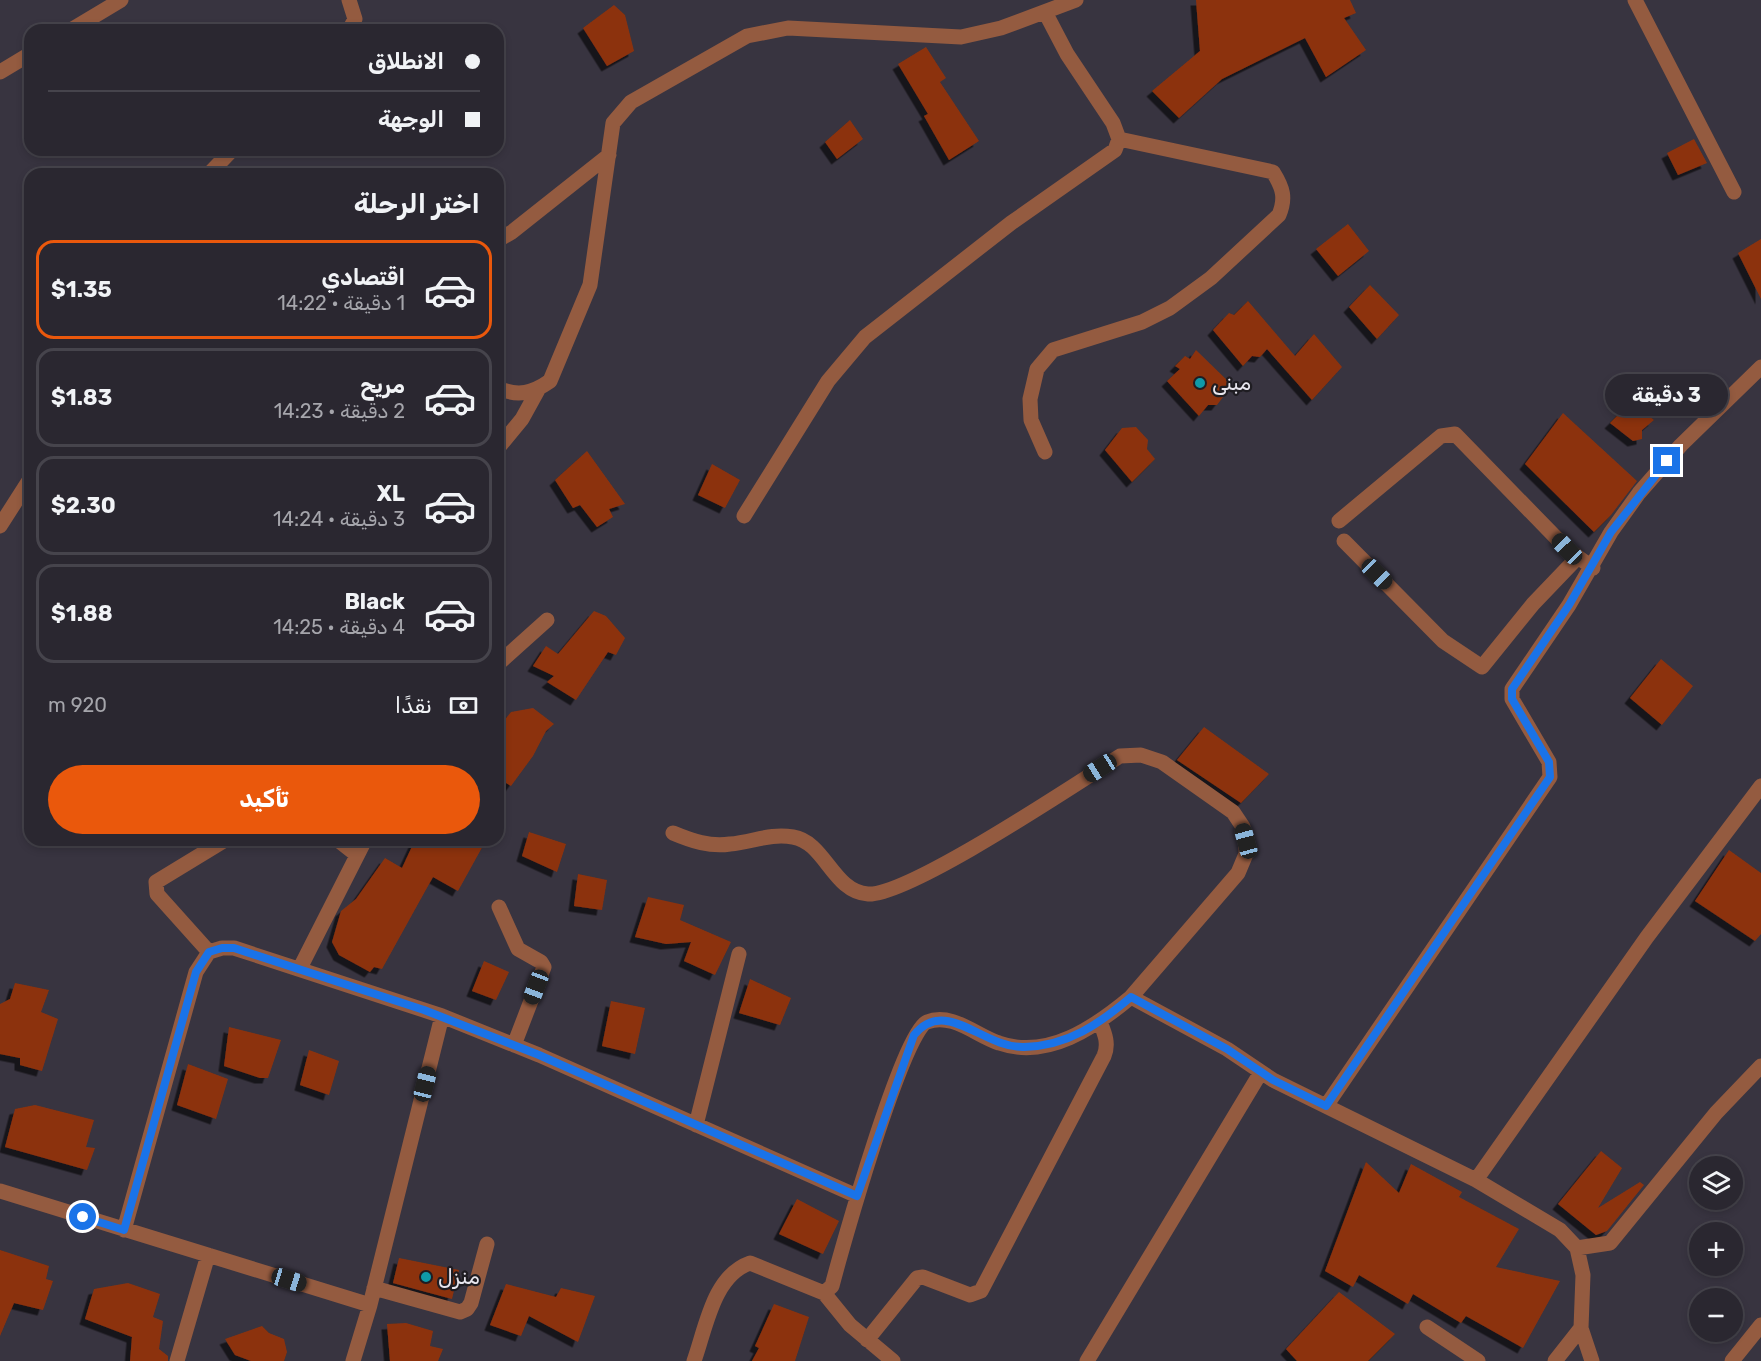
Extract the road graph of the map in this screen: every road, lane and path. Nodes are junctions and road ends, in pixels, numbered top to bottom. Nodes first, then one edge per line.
1 (121, 0) edge
2 (349, 0) edge
3 (1076, 0) edge
4 (1635, 0) edge
5 (1045, 12) junction
6 (81, 24) edge
7 (352, 24) edge
8 (24, 58) edge
9 (0, 72) edge
10 (1119, 139) junction
11 (609, 155) junction
12 (226, 156) edge
13 (215, 168) edge
14 (1734, 192) dead end
15 (504, 237) edge
16 (1761, 367) edge
17 (504, 389) edge
18 (538, 390) junction
19 (504, 441) edge
20 (1045, 452) dead end
21 (24, 488) edge
22 (744, 516) dead end
23 (1339, 521) dead end
24 (0, 526) edge
25 (1344, 541) dead end
26 (1578, 557) junction
27 (1593, 568) junction
28 (547, 620) dead end
29 (504, 659) edge
30 (1761, 786) edge
31 (673, 833) dead end
32 (215, 846) edge
33 (346, 846) edge
34 (362, 846) edge
35 (357, 855) junction
36 (499, 907) dead end
37 (209, 952) junction
38 (739, 954) dead end
39 (300, 968) junction
40 (1131, 997) junction
41 (442, 1016) junction
42 (1100, 1022) junction
43 (514, 1045) junction
44 (1761, 1066) edge
45 (1261, 1072) junction
46 (1326, 1106) junction
47 (696, 1125) junction
48 (1476, 1180) junction
49 (0, 1191) edge
50 (857, 1196) junction
51 (124, 1230) junction
52 (487, 1244) dead end
53 (1576, 1248) junction
54 (208, 1255) junction
55 (374, 1288) junction
56 (824, 1293) junction
57 (370, 1305) junction
58 (1761, 1325) edge
59 (1428, 1328) dead end
60 (1581, 1328) junction
61 (867, 1340) junction
62 (177, 1361) edge
63 (353, 1361) edge
64 (694, 1361) edge
65 (894, 1361) edge
66 (1087, 1361) edge
67 (1478, 1361) edge
68 (1555, 1361) edge
69 (1592, 1361) edge
70 (1732, 1361) edge

1 - 6 street
2 - 7 street
3 - 5 street
4 - 14 street
5 - 10 street
5 - 11 street
8 - 9 street
10 - 20 street
10 - 22 street
11 - 15 street
11 - 18 street
12 - 13 street
16 - 27 street
17 - 18 street
18 - 19 street
21 - 24 street
23 - 26 street
25 - 26 street
26 - 27 street
27 - 46 street
28 - 29 street
30 - 48 street
31 - 40 street
32 - 37 street
33 - 35 street
34 - 35 street
35 - 39 street
36 - 43 street
37 - 39 street
37 - 51 street
38 - 47 street
39 - 41 street
40 - 42 street
40 - 45 street
41 - 43 street
41 - 55 street
42 - 50 street
42 - 61 street
43 - 47 street
44 - 53 street
45 - 46 street
45 - 66 street
46 - 48 street
47 - 50 street
48 - 53 street
49 - 51 street
50 - 56 street
51 - 54 street
52 - 55 street
53 - 60 street
54 - 57 street
54 - 62 street
55 - 57 street
56 - 61 street
56 - 64 street
57 - 63 street
58 - 70 street
59 - 67 street
60 - 68 street
60 - 69 street
61 - 65 street

